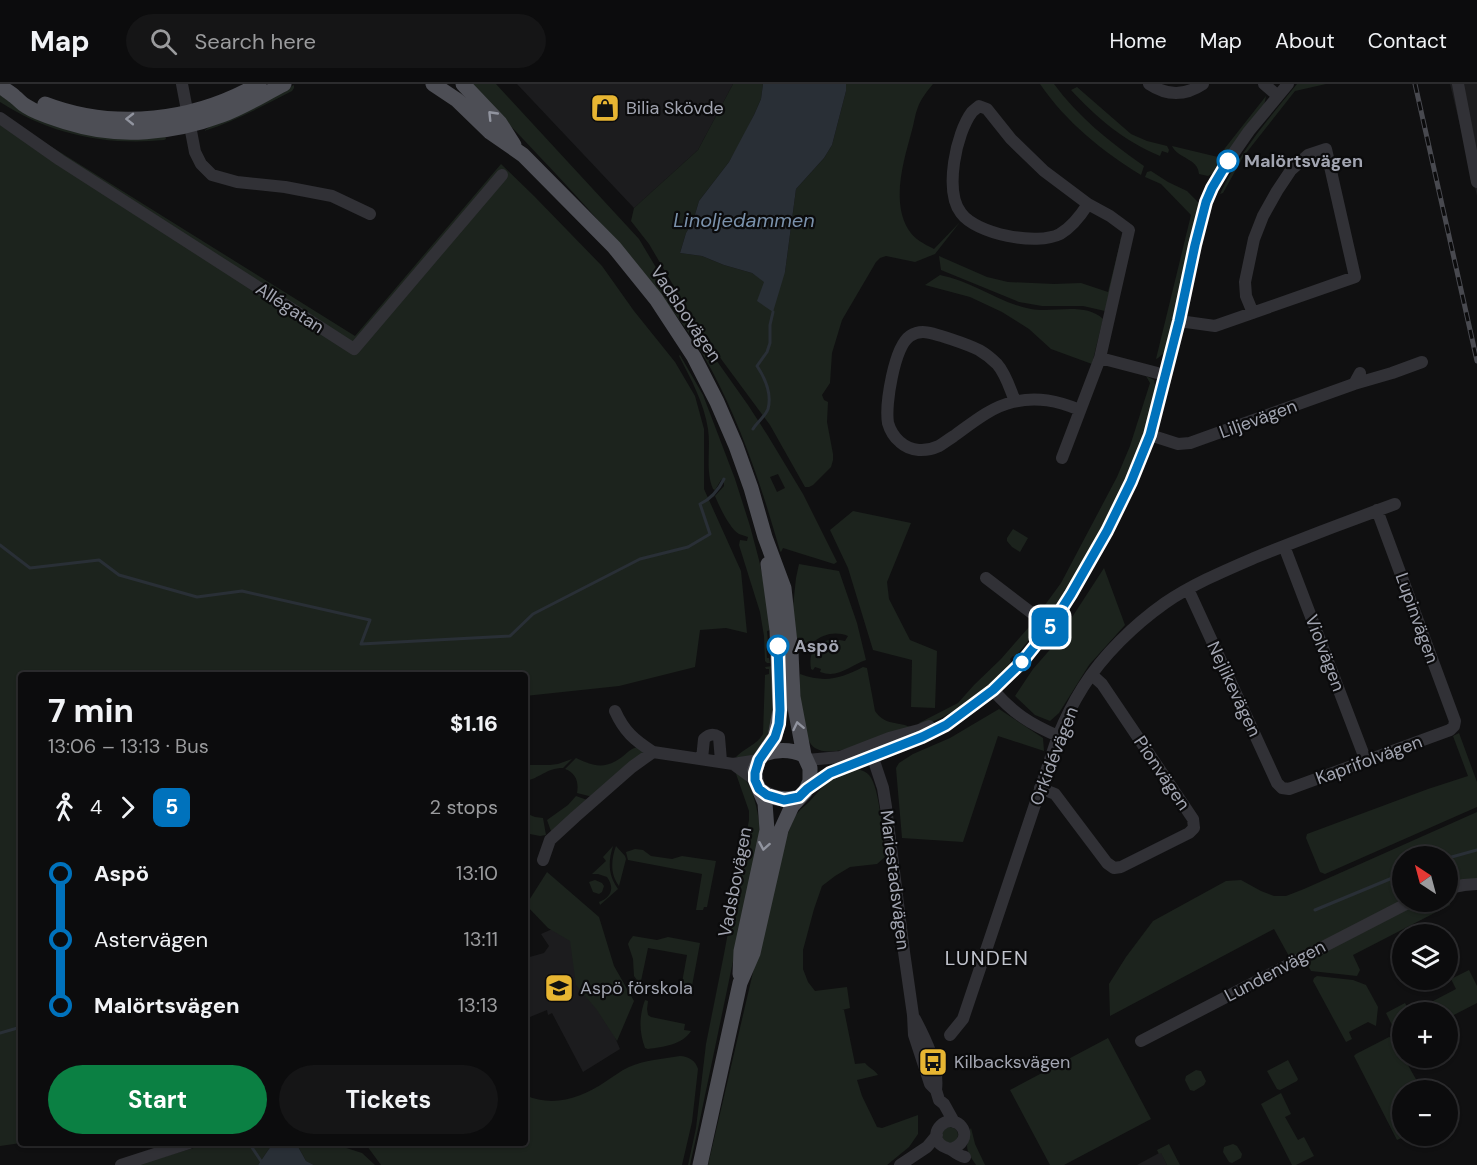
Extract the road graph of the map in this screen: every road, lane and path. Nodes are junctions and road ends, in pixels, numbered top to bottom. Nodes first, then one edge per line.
1 (182, 84) edge
2 (259, 84) edge
3 (284, 84) edge
4 (433, 84) edge
5 (463, 84) edge
6 (1149, 84) edge
7 (1203, 84) edge
8 (1264, 84) edge
9 (1288, 84) edge
10 (1458, 84) edge
11 (0, 86) edge
12 (1278, 96) junction
13 (0, 118) edge
14 (189, 119) junction
15 (517, 150) junction
16 (502, 175) dead end
17 (1477, 182) edge
18 (1088, 204) junction
19 (370, 214) dead end
20 (1253, 313) junction
21 (1179, 321) junction
22 (1100, 358) junction
23 (1422, 362) dead end
24 (1165, 375) junction
25 (1015, 401) junction
26 (1080, 410) junction
27 (1150, 435) junction
28 (1062, 458) dead end
29 (1395, 504) dead end
30 (1377, 510) junction
31 (765, 537) junction
32 (1284, 546) junction
33 (986, 578) dead end
34 (1188, 589) junction
35 (1050, 627) junction
36 (1092, 675) junction
37 (993, 690) junction
38 (615, 711) dead end
39 (1454, 726) joint
40 (1058, 736) junction
41 (871, 751) junction
42 (653, 752) junction
43 (761, 757) junction
44 (806, 758) junction
45 (702, 759) junction
46 (1366, 761) junction
47 (727, 762) junction
48 (757, 784) junction
49 (1040, 788) junction
50 (1282, 788) joint
51 (803, 793) junction
52 (543, 860) dead end
53 (1477, 884) edge
54 (1458, 886) edge
55 (1392, 911) edge
56 (740, 983) junction
57 (950, 1035) dead end
58 (1141, 1041) dead end
59 (948, 1136) junction
60 (180, 1146) edge
61 (967, 1161) edge
62 (121, 1165) edge
63 (700, 1165) edge
64 (900, 1165) edge

1 - 14 street
2 - 14 main road
3 - 14 main road
4 - 15 main road, Vadsbovägen
15 -> 5 main road, Vadsbovägen
6 - 7 street
8 - 12 street
9 - 12 street
10 - 17 street
11 - 14 main road
12 - 21 street
13 - 16 street, Allégatan
14 - 19 street
15 - 31 main road, Vadsbovägen
18 - 18 street
18 - 22 street
20 - 20 street
20 - 21 street
21 - 24 street
22 - 24 street
22 - 26 street
23 - 27 street, Liljevägen
24 - 27 street
25 - 25 street
25 - 26 street
26 - 28 street
27 - 35 street
29 - 30 street, Orkidévägen
30 - 32 street, Orkidévägen
30 - 39 street, Lupinvägen
31 - 43 main road, Vadsbovägen
44 -> 31 main road, Vadsbovägen
32 - 34 street, Orkidévägen
32 - 46 street, Violvägen
33 - 35 street
34 - 36 street, Orkidévägen
34 - 50 street, Nejlikevägen
35 - 37 street
36 - 40 street, Orkidévägen
36 - 49 street, Pionvägen
37 - 40 street
37 - 41 street
38 - 42 street
39 - 46 street, Kaprifolvägen
40 - 49 street, Orkidévägen
41 - 44 street
41 - 51 street
41 - 59 street, Mariestadsvägen
42 - 45 street
42 - 52 street
43 - 44 main road
43 - 47 street
43 - 48 main road
44 - 51 main road
45 - 47 street
45 - 47 street
46 - 50 street, Kaprifolvägen
47 - 48 street
48 - 51 main road
48 -> 56 main road, Vadsbovägen
49 - 57 street, Orkidévägen
51 - 56 main road, Vadsbovägen
53 - 54 street
55 - 58 street, Lundenvägen
56 - 63 main road, Vadsbovägen
59 - 61 street, Mariestadsvägen
59 - 64 street
60 - 62 street

